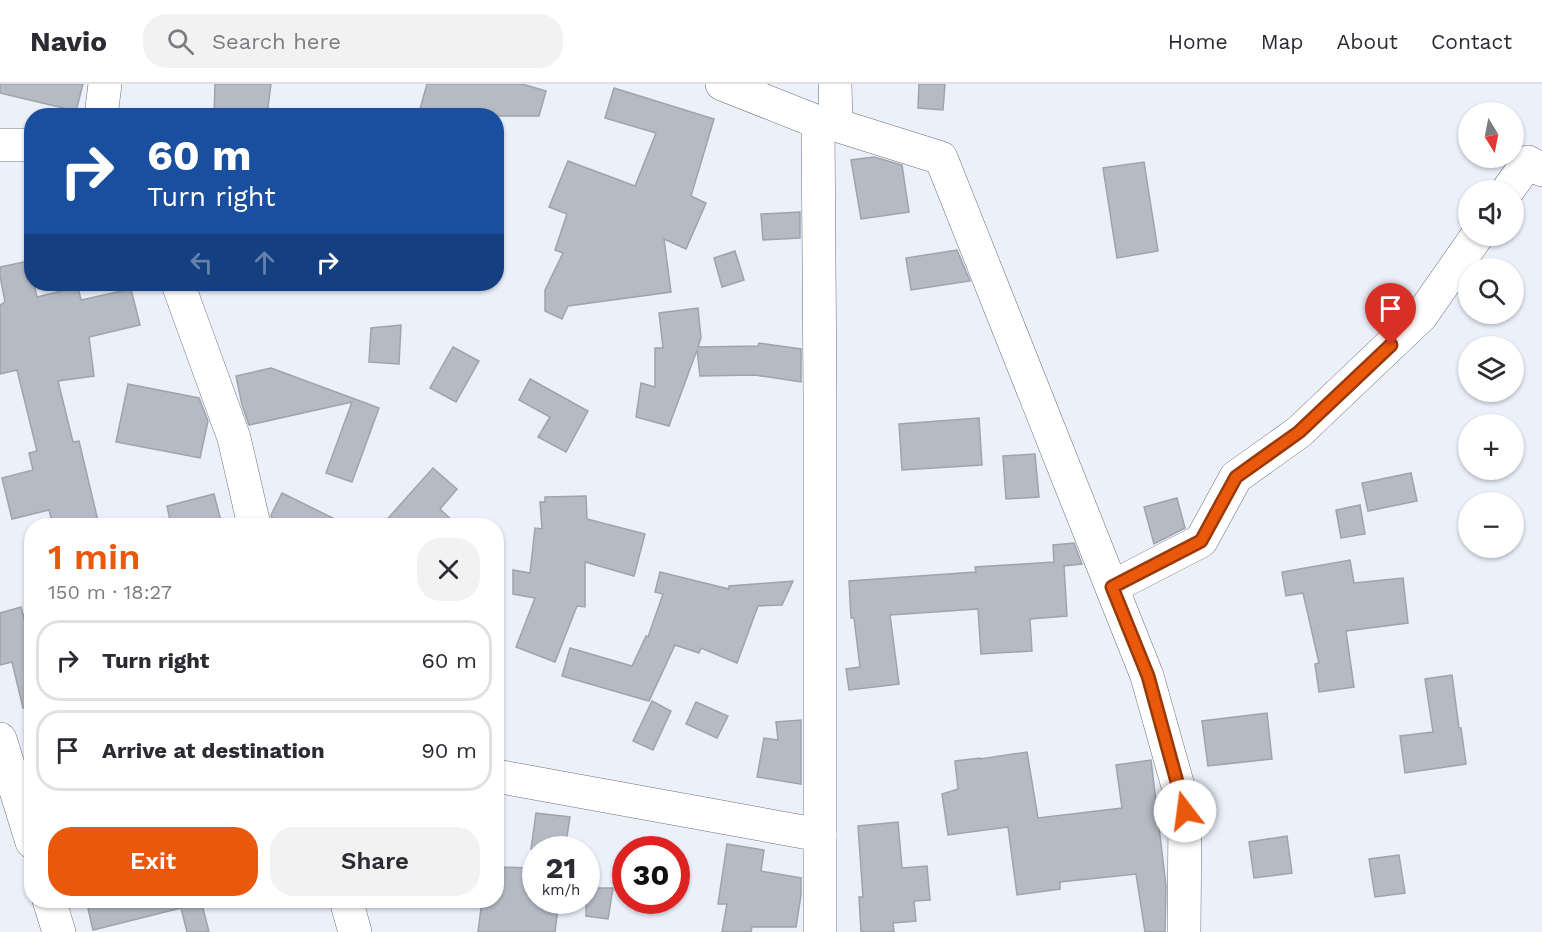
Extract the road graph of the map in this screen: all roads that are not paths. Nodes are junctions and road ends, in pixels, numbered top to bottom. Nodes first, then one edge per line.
1 (105, 84) edge
2 (722, 84) edge
3 (835, 84) edge
4 (102, 108) edge
5 (827, 124) junction
6 (24, 145) edge
7 (0, 146) edge
8 (1542, 170) edge
9 (1515, 180) edge
10 (1470, 246) edge
11 (181, 291) edge
12 (252, 518) edge
13 (1112, 587) junction
14 (0, 739) edge
15 (504, 777) edge
16 (24, 816) edge
17 (820, 835) junction
18 (52, 908) edge
19 (348, 908) edge
20 (59, 932) edge
21 (355, 932) edge
22 (820, 932) edge
23 (1184, 932) edge

1 - 4 street
2 - 5 street
3 - 5 street
5 - 13 street
5 - 17 street
6 - 7 street
8 - 9 street
10 - 13 street
11 - 12 street
13 - 23 street
14 - 16 street
15 - 17 street
17 - 22 street
18 - 20 street
19 - 21 street

